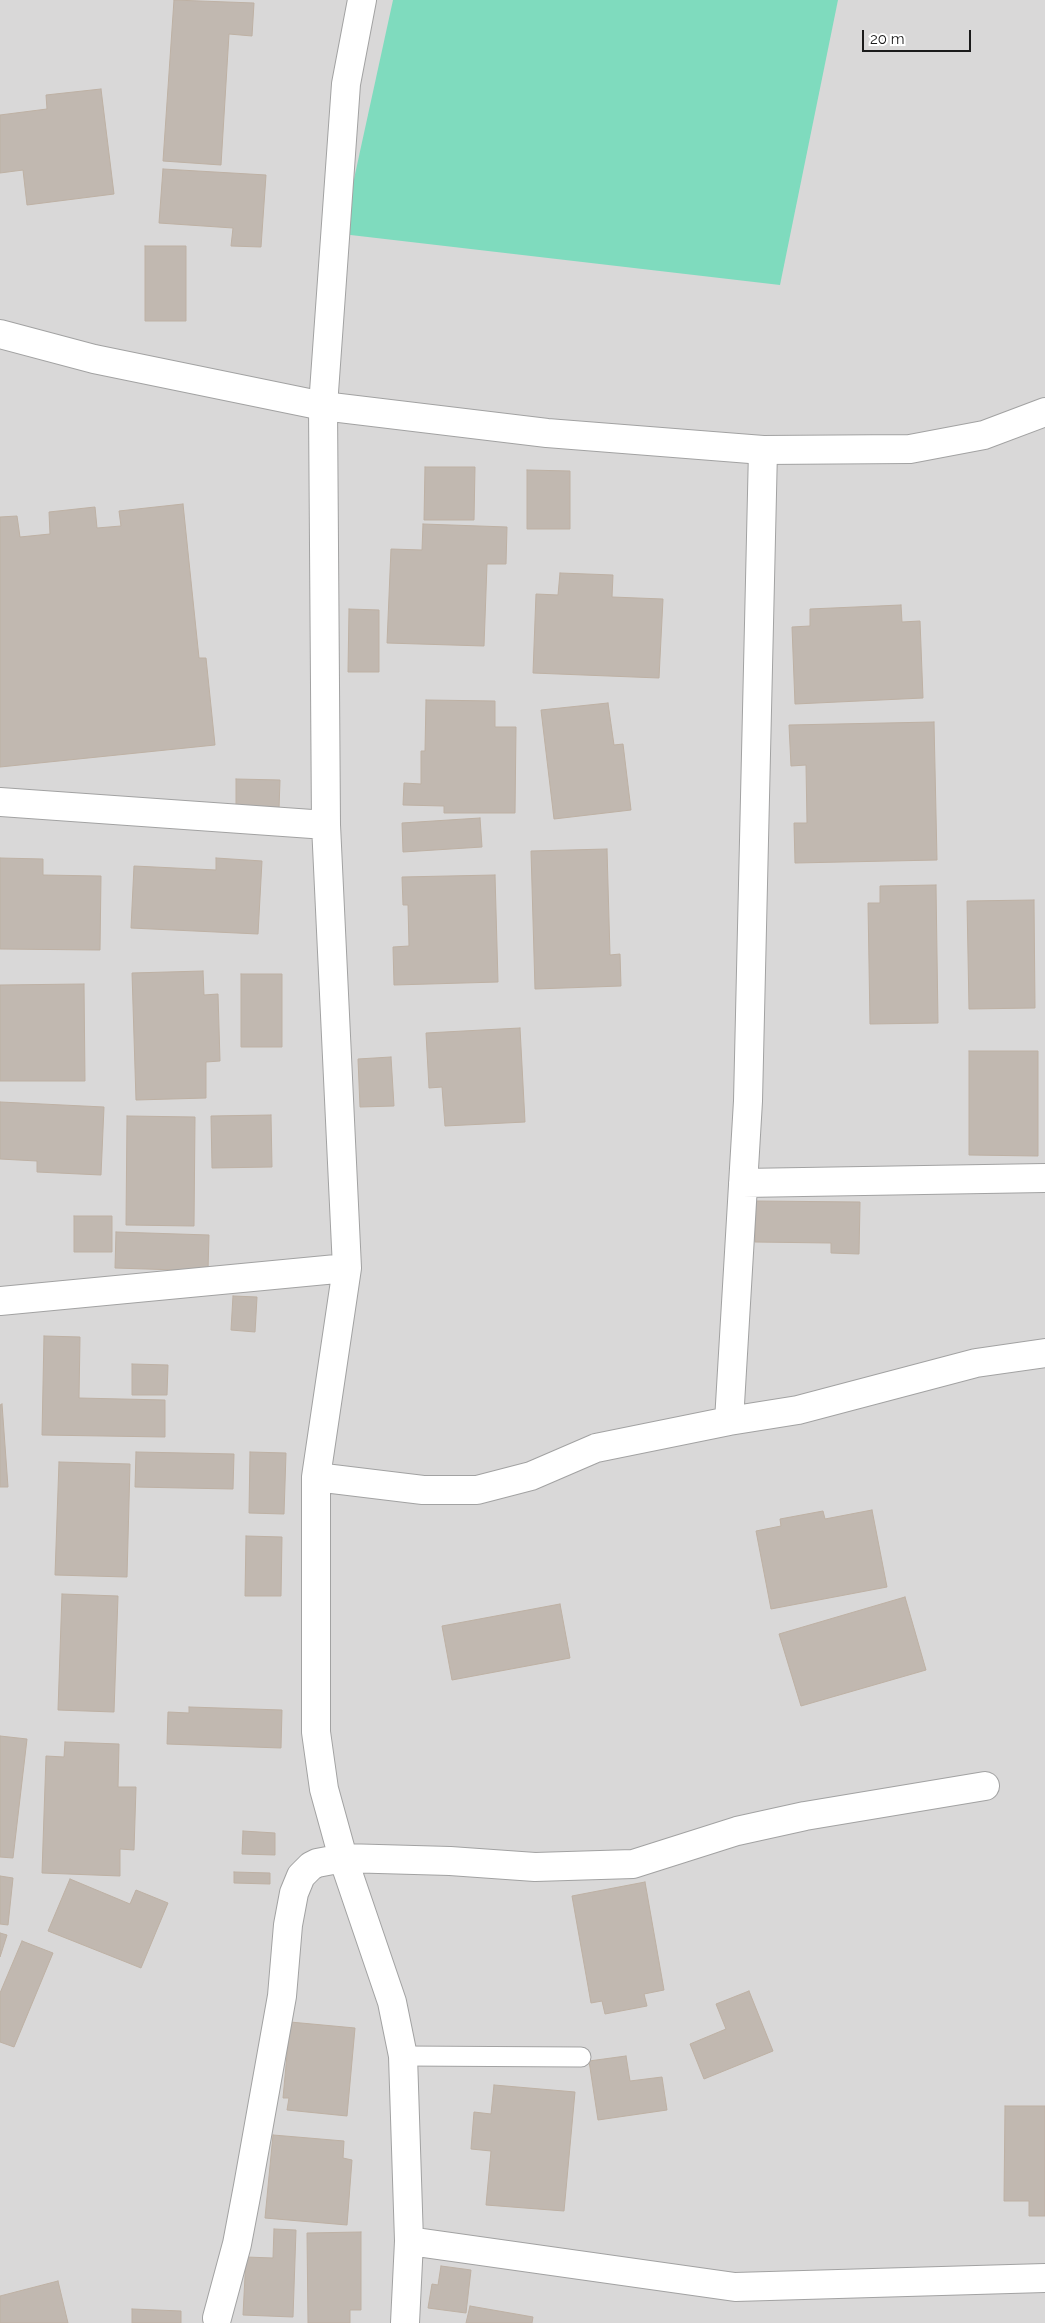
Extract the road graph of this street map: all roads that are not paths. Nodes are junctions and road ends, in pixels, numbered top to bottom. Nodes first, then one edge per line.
1 (362, 0) edge
2 (0, 334) edge
3 (323, 406) junction
4 (1045, 412) edge
5 (764, 450) junction
6 (0, 802) edge
7 (326, 825) junction
8 (1045, 1178) edge
9 (743, 1183) junction
10 (347, 1268) junction
11 (0, 1301) edge
12 (1045, 1353) edge
13 (729, 1421) junction
14 (316, 1477) junction
15 (985, 1786) dead end
16 (343, 1858) junction
17 (403, 2056) junction
18 (581, 2058) dead end
19 (409, 2242) junction
20 (1045, 2278) edge
21 (217, 2318) dead end
22 (405, 2323) edge

1 - 3 street
2 - 3 street
3 - 5 street
3 - 7 street
4 - 5 street
5 - 9 street
6 - 7 street
7 - 10 street
8 - 9 street
9 - 13 street
10 - 11 street
10 - 14 street
12 - 13 street
13 - 14 street
14 - 16 street
15 - 16 street
16 - 17 street
16 - 21 street
17 - 18 lane
17 - 19 street
19 - 20 street
19 - 22 street

